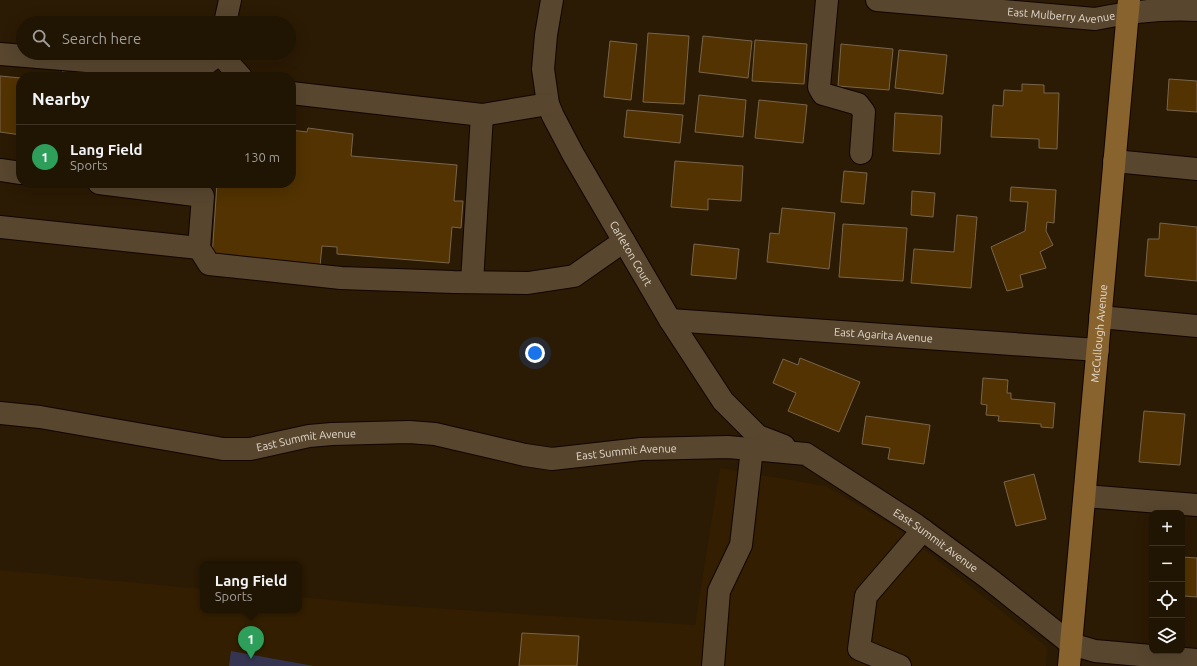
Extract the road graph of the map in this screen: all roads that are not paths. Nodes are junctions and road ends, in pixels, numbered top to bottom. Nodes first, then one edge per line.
1 (230, 0) edge
2 (552, 0) edge
3 (826, 0) edge
4 (876, 0) edge
5 (1128, 6) edge
6 (1197, 10) edge
7 (227, 16) edge
8 (0, 54) edge
9 (16, 55) edge
10 (74, 60) edge
11 (211, 60) edge
12 (226, 60) edge
13 (237, 72) edge
14 (296, 94) edge
15 (548, 104) junction
16 (482, 115) junction
17 (860, 153) dead end
18 (1114, 161) junction
19 (1197, 169) edge
20 (0, 170) edge
21 (16, 172) edge
22 (139, 188) edge
23 (0, 227) edge
24 (624, 241) junction
25 (199, 248) junction
26 (472, 282) junction
27 (1100, 318) junction
28 (670, 320) junction
29 (1197, 326) edge
30 (1098, 350) junction
31 (0, 413) edge
32 (752, 449) junction
33 (806, 454) junction
34 (1085, 496) junction
35 (1197, 506) edge
36 (923, 530) junction
37 (1071, 644) junction
38 (1197, 660) edge
39 (713, 666) edge
40 (900, 666) edge
41 (1069, 666) edge

1 - 7 street
2 - 15 street, Carleton Court
3 - 17 street
4 - 5 street, East Mulberry Avenue
5 - 6 street, East Mulberry Avenue
5 - 18 main road, McCullough Avenue
8 - 9 street
10 - 11 street
12 - 13 street
14 - 16 street
15 - 16 street
15 - 24 street, Carleton Court
16 - 26 street
18 - 19 street
18 - 27 main road, McCullough Avenue
20 - 21 street
22 - 25 street
23 - 25 street
24 - 26 street
24 - 28 street, Carleton Court
25 - 26 street
27 - 29 street
27 - 30 main road, McCullough Avenue
28 - 30 street, East Agarita Avenue
28 - 33 street, Carleton Court
30 - 34 main road, McCullough Avenue
31 - 32 street, East Summit Avenue
32 - 33 street, East Summit Avenue
32 - 39 street
33 - 36 street, East Summit Avenue
34 - 35 street
34 - 37 main road, McCullough Avenue
36 - 37 street, East Summit Avenue
36 - 40 street
37 - 38 street, East Summit Avenue
37 - 41 main road, McCullough Avenue

